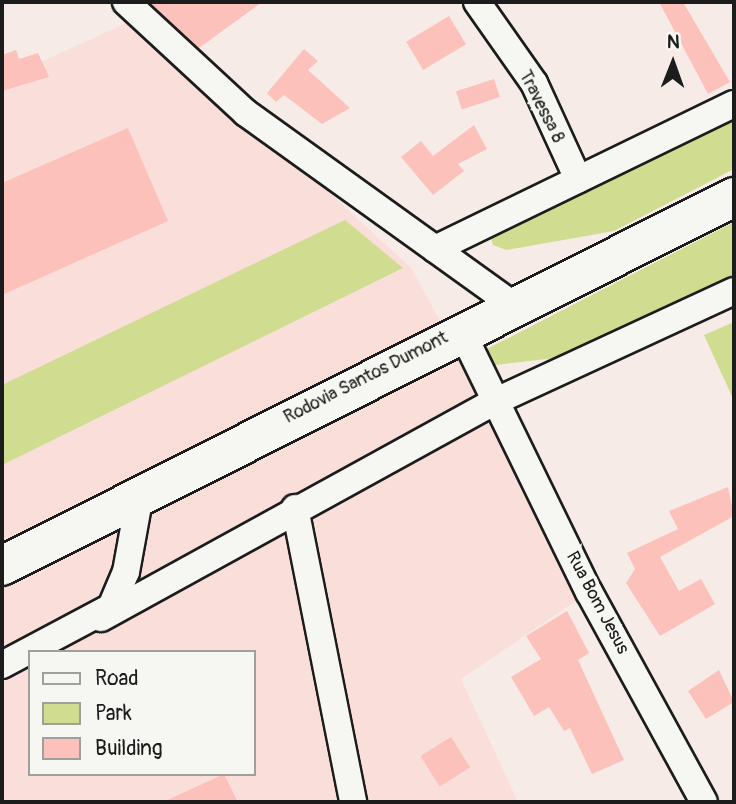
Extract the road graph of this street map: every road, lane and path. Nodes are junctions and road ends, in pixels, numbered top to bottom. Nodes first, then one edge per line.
1 (126, 2) edge
2 (477, 2) edge
3 (734, 104) edge
4 (578, 179) junction
5 (734, 197) edge
6 (435, 249) junction
7 (734, 291) edge
8 (513, 305) junction
9 (461, 330) junction
10 (496, 401) junction
11 (140, 495) junction
12 (295, 508) junction
13 (2, 566) edge
14 (101, 618) junction
15 (34, 650) edge
16 (28, 653) edge
17 (2, 665) edge
18 (354, 802) edge
19 (704, 802) edge

1 - 6 street
2 - 4 street, Travessa 8
3 - 4 street
4 - 6 street
5 - 8 highway, Rodovia Santos Dumont
6 - 8 street
7 - 10 street
8 - 9 highway, Rodovia Santos Dumont
9 - 10 street, Rua Bom Jesus
9 - 11 highway, Rodovia Santos Dumont
10 - 12 street
10 - 19 street, Rua Bom Jesus
11 - 13 highway, Rodovia Santos Dumont
11 - 14 street
12 - 14 street
12 - 18 street
14 - 15 street
16 - 17 street

